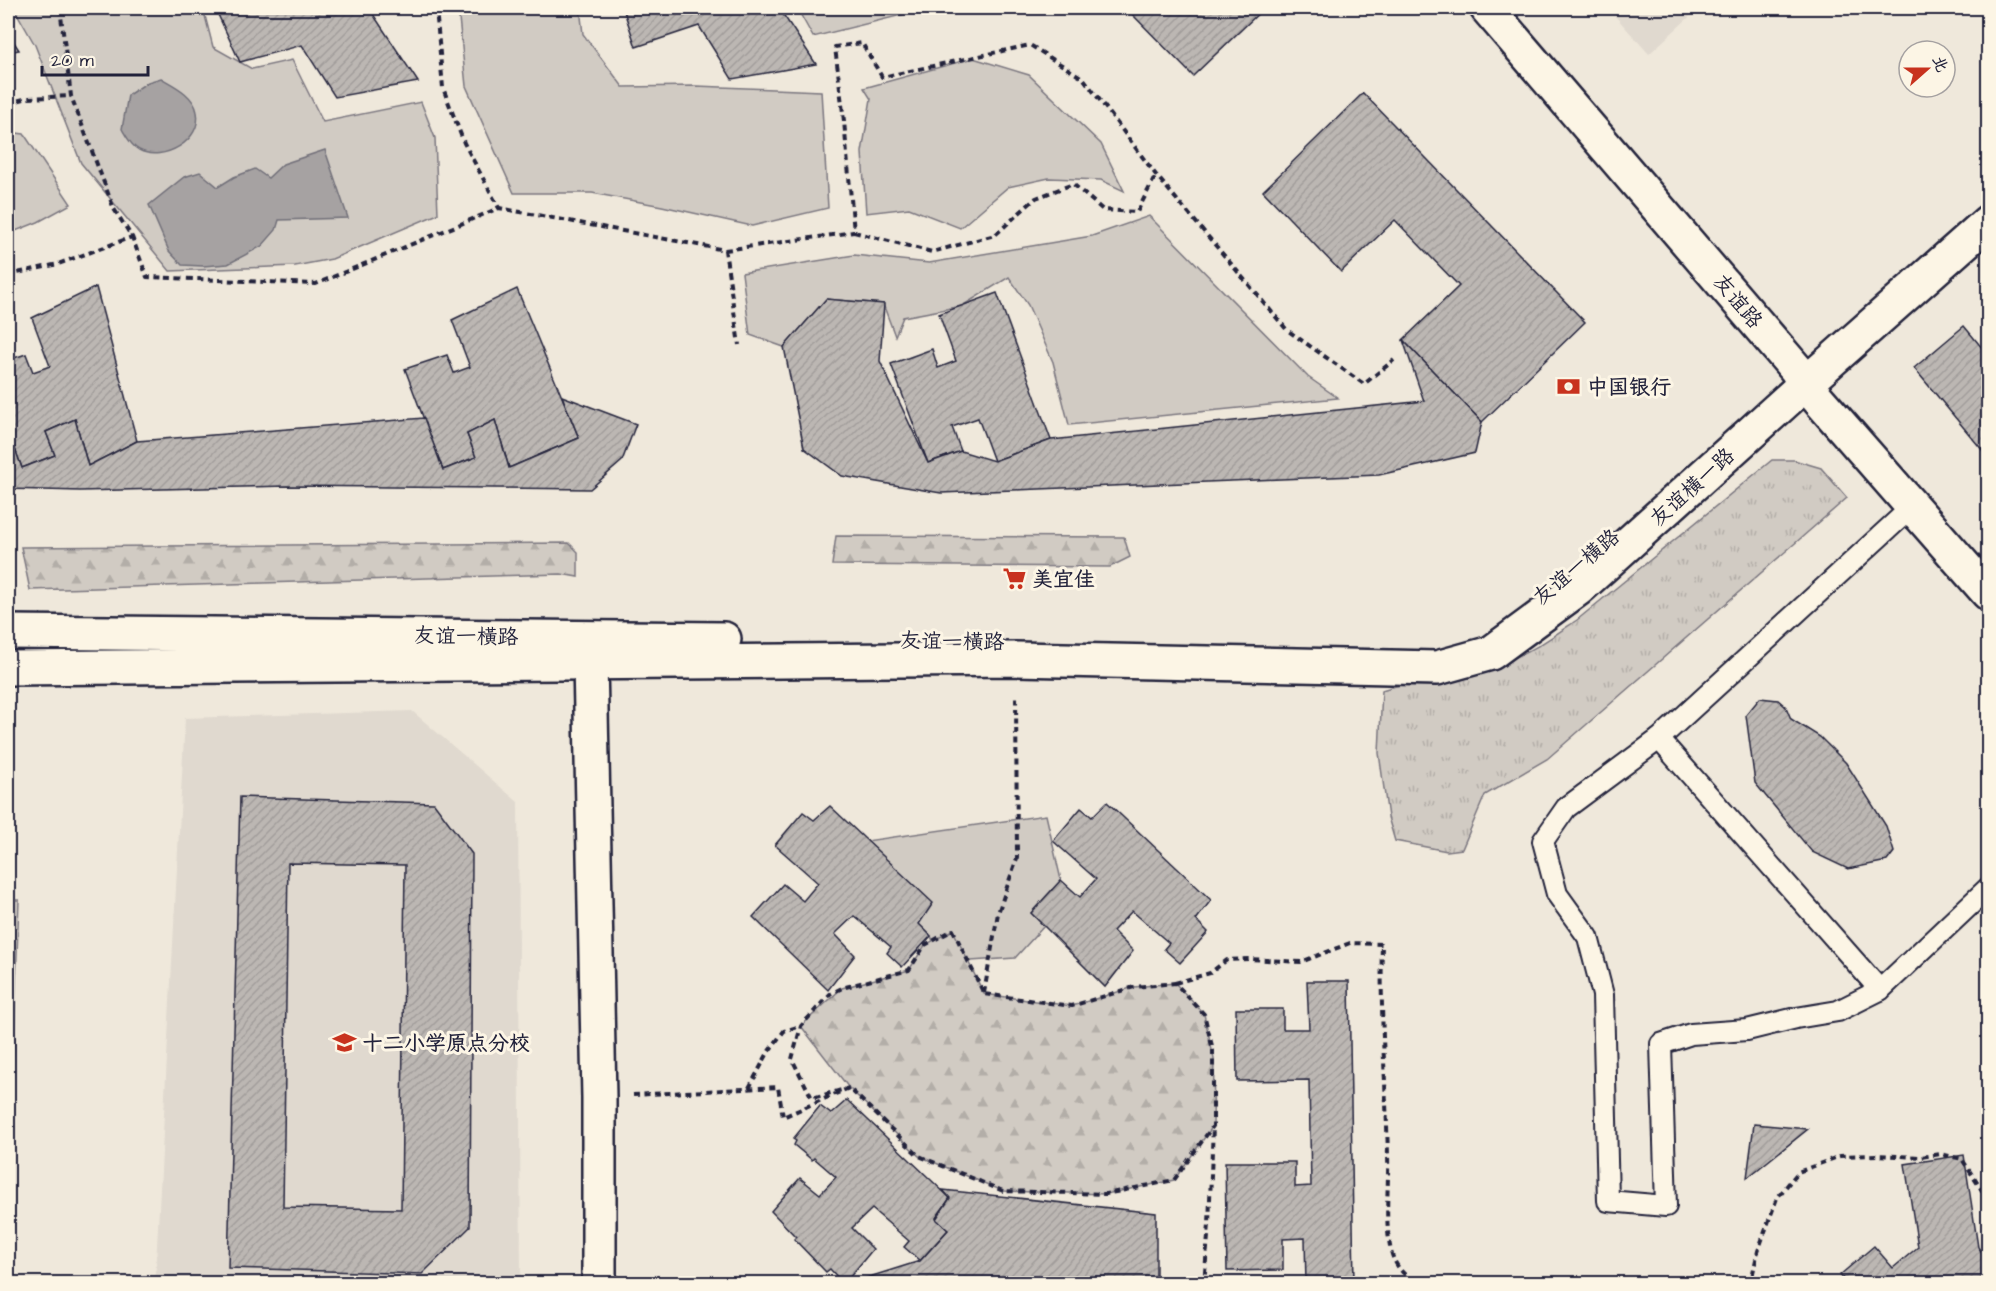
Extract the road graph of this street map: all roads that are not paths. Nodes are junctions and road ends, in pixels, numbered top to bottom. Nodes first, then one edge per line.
1 (1487, 8) edge
2 (1989, 222) edge
3 (1800, 376) junction
4 (1912, 507) junction
5 (1578, 589) joint
6 (1989, 593) edge
7 (8, 632) edge
8 (590, 662) junction
9 (8, 668) edge
10 (1659, 739) junction
11 (1989, 888) edge
12 (1880, 990) junction
13 (598, 1284) edge

1 - 3 street, 友谊路
2 - 3 street, 友谊一横路
3 - 4 street, 友谊路
3 - 5 street, 友谊横一路
3 - 7 street, 友谊一横路
4 - 6 street, 友谊路
4 - 10 lane
5 - 8 street, 友谊一横路
8 - 9 street, 友谊一横路
8 - 13 street
10 - 12 lane
10 - 12 lane
11 - 12 lane

